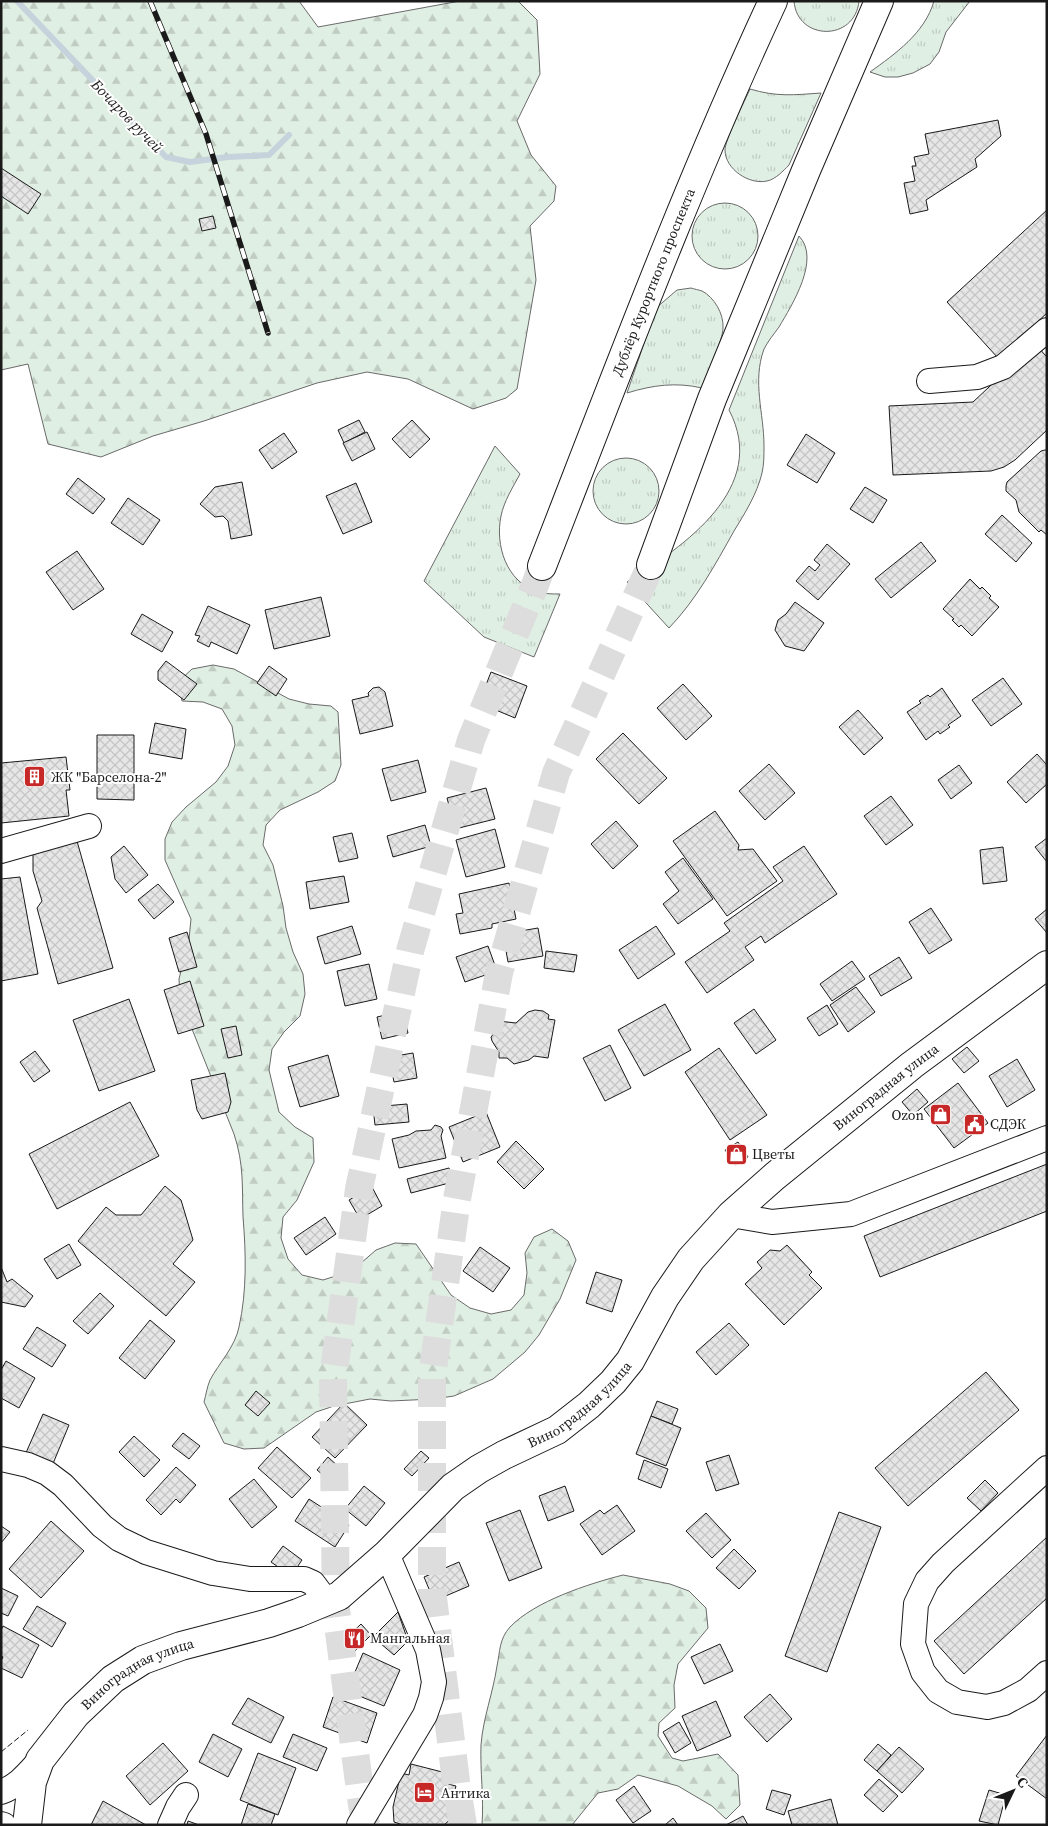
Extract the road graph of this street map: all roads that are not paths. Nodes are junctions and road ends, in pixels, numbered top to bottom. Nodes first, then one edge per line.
1 (773, 1) edge
2 (879, 1) edge
3 (1047, 330) edge
4 (929, 381) dead end
5 (651, 565) tunnel mouth
6 (542, 566) tunnel mouth
7 (89, 826) dead end
8 (1, 851) edge
9 (1047, 965) edge
10 (1047, 1138) edge
11 (732, 1215) junction
12 (1, 1459) edge
13 (1047, 1468) edge
14 (387, 1554) junction
15 (324, 1603) junction
16 (1047, 1673) edge
17 (40, 1760) junction
18 (1, 1792) edge
19 (186, 1795) dead end
20 (27, 1825) edge
21 (170, 1825) edge
22 (359, 1825) edge

1 - 6 main road, Дублёр Курортного проспекта
2 - 5 main road
3 - 4 street
7 - 8 street
9 - 11 main road, Виноградная улица
10 - 11 street
11 - 14 main road, Виноградная улица
12 - 15 street
13 - 16 street
14 - 15 main road, Виноградная улица
14 - 22 street
15 - 17 main road, Виноградная улица
17 - 18 street
17 - 20 main road, Виноградная улица
19 - 21 street

